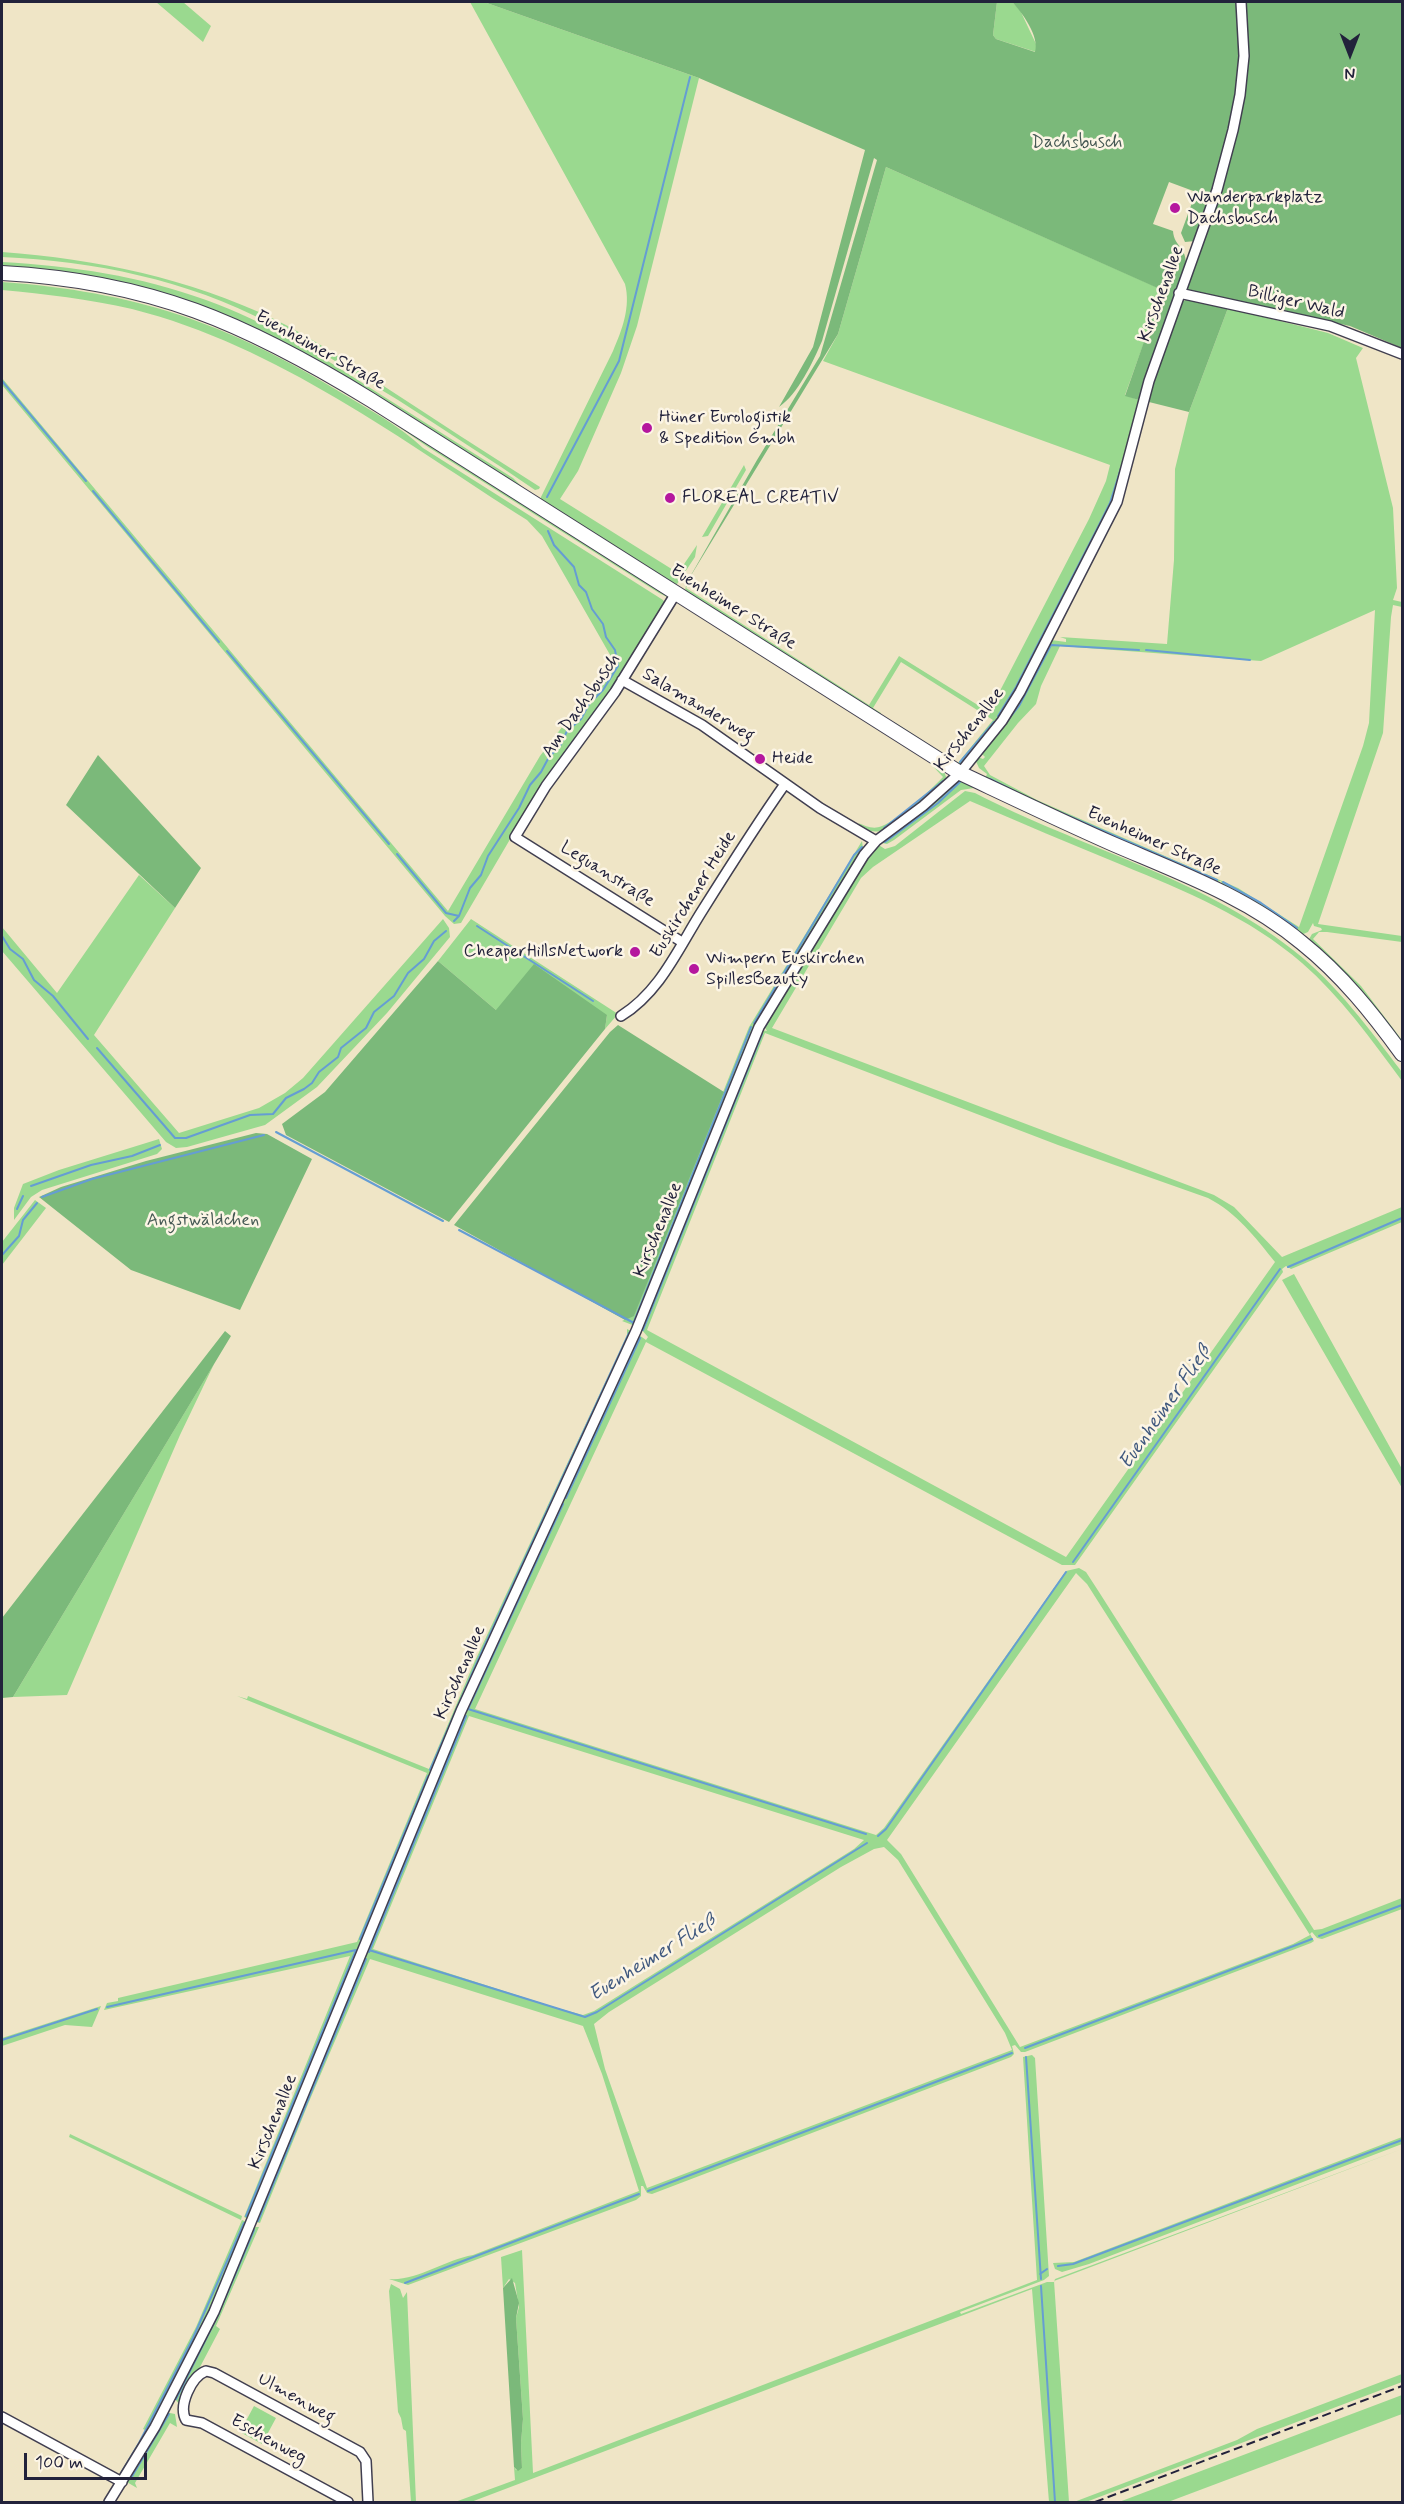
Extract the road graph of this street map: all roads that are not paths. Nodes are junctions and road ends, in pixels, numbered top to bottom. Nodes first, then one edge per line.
1 (1241, 2) edge
2 (2, 273) edge
3 (1179, 293) junction
4 (1402, 354) edge
5 (676, 593) junction
6 (622, 680) junction
7 (960, 773) junction
8 (785, 784) junction
9 (515, 837) joint
10 (876, 841) junction
11 (682, 942) junction
12 (621, 1016) dead end
13 (1402, 1054) edge
14 (183, 2403) joint
15 (2, 2417) edge
16 (122, 2482) junction
17 (109, 2502) edge
18 (348, 2502) edge
19 (368, 2502) edge

1 - 3 street, Kirschenallee
2 - 5 main road, Euenheimer Straße
3 - 4 street, Billiger Wald
3 - 7 street, Kirschenallee
5 - 6 street, Am Dachsbusch
5 - 7 main road, Euenheimer Straße
6 - 8 street, Salamanderweg
6 - 9 street, Am Dachsbusch
7 - 10 street, Kirschenallee
7 - 13 main road, Euenheimer Straße
8 - 10 street, Salamanderweg
8 - 11 street, Euskirchener Heide
9 - 11 street, Leguanstraße
10 - 16 street, Kirschenallee
11 - 12 street, Euskirchener Heide
14 - 18 street, Eschenweg
14 - 19 street, Ulmenweg
15 - 16 street
16 - 17 street, Kirschenallee

